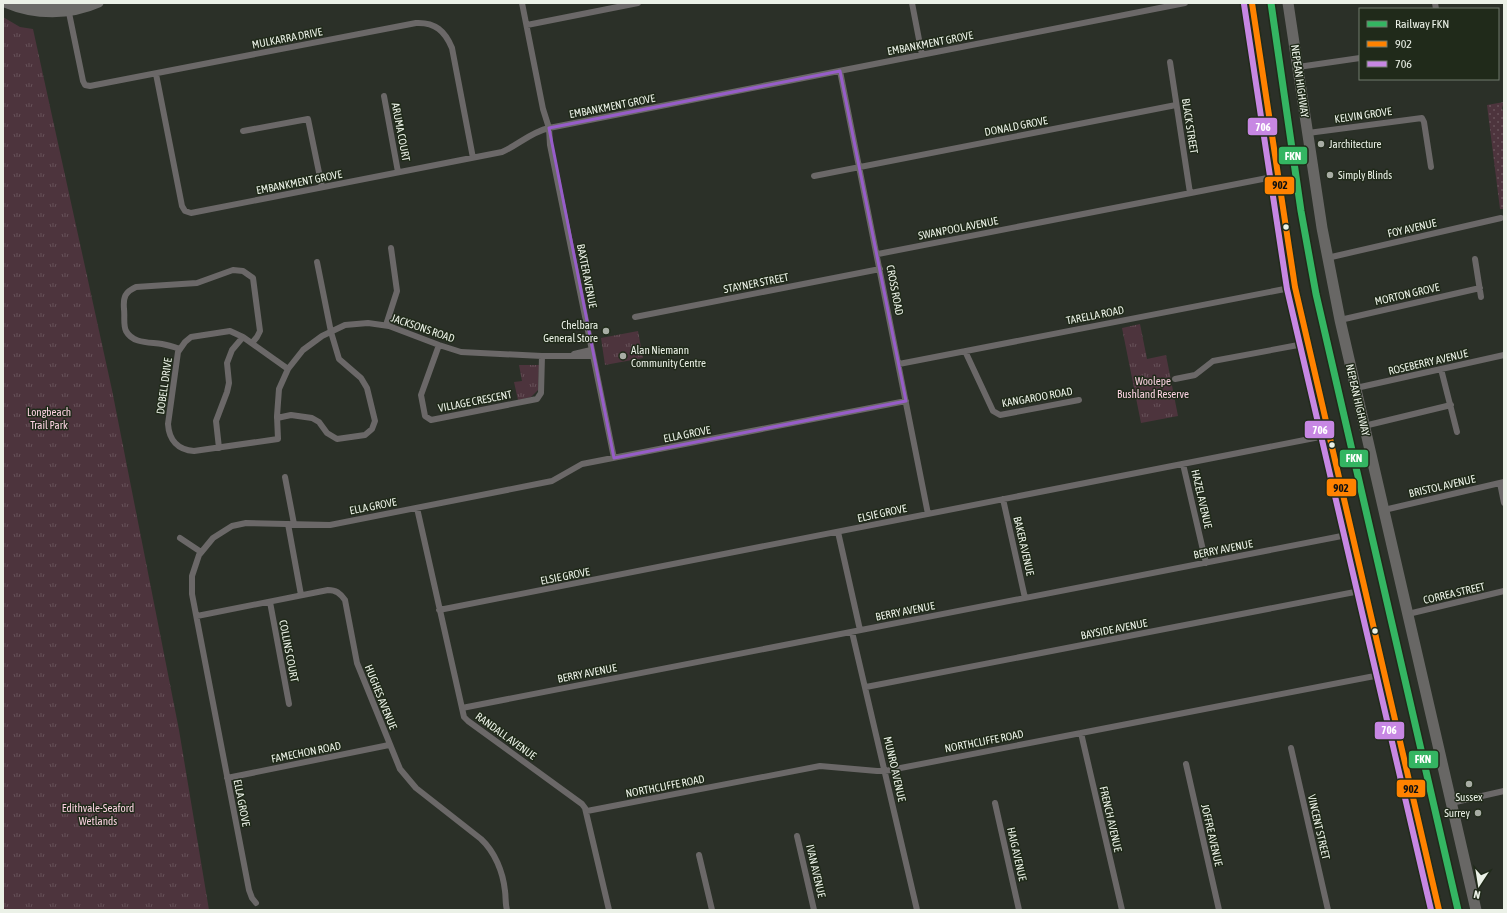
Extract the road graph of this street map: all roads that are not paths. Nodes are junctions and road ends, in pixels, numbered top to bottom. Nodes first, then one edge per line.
1 (5, 3) edge
2 (26, 3) edge
3 (83, 3) edge
4 (99, 3) edge
5 (522, 3) edge
6 (638, 3) edge
7 (912, 3) edge
8 (1185, 3) edge
9 (1252, 3) edge
10 (1288, 3) edge
11 (68, 8) junction
12 (527, 25) junction
13 (922, 55) junction
14 (1359, 58) edge
15 (1170, 62) dead end
16 (1298, 67) junction
17 (840, 71) junction
18 (156, 74) junction
19 (384, 96) dead end
20 (1176, 105) junction
21 (547, 129) junction
22 (243, 131) dead end
23 (1308, 133) junction
24 (473, 158) junction
25 (860, 167) junction
26 (1432, 167) dead end
27 (398, 172) junction
28 (814, 176) dead end
29 (1278, 176) junction
30 (322, 187) junction
31 (1190, 193) junction
32 (1501, 218) dead end
33 (391, 248) dead end
34 (878, 254) junction
35 (1327, 258) junction
36 (1475, 258) dead end
37 (317, 262) dead end
38 (880, 269) junction
39 (1295, 287) junction
40 (1480, 288) junction
41 (1481, 297) dead end
42 (636, 317) dead end
43 (1340, 320) junction
44 (386, 326) junction
45 (331, 332) junction
46 (243, 337) junction
47 (252, 343) junction
48 (1309, 343) junction
49 (439, 345) junction
50 (180, 349) junction
51 (965, 351) junction
52 (592, 353) junction
53 (1504, 354) edge
54 (542, 356) junction
55 (899, 364) junction
56 (288, 369) junction
57 (1441, 369) junction
58 (1175, 380) dead end
59 (1356, 388) junction
60 (1079, 400) dead end
61 (906, 401) junction
62 (1451, 405) junction
63 (277, 418) junction
64 (1364, 426) junction
65 (1457, 432) dead end
66 (1330, 435) junction
67 (278, 439) joint
68 (219, 448) junction
69 (614, 458) junction
70 (1183, 464) junction
71 (285, 477) dead end
72 (1502, 482) edge
73 (1003, 499) junction
74 (1504, 503) edge
75 (417, 508) junction
76 (1384, 510) junction
77 (928, 514) junction
78 (291, 524) junction
79 (838, 532) junction
80 (1352, 534) junction
81 (180, 538) dead end
82 (202, 552) junction
83 (1206, 563) junction
84 (1365, 590) junction
85 (1504, 591) edge
86 (302, 595) junction
87 (1025, 598) junction
88 (270, 602) junction
89 (439, 610) junction
90 (1408, 614) junction
91 (197, 616) junction
92 (860, 630) junction
93 (852, 632) junction
94 (1385, 674) junction
95 (866, 687) junction
96 (289, 704) dead end
97 (462, 708) junction
98 (1081, 733) junction
99 (389, 745) junction
100 (1291, 748) dead end
101 (1186, 764) dead end
102 (885, 771) junction
103 (227, 778) junction
104 (1504, 791) edge
105 (995, 803) dead end
106 (1451, 803) junction
107 (587, 811) junction
108 (797, 836) dead end
109 (699, 855) dead end
110 (256, 903) dead end
111 (507, 910) edge
112 (609, 910) edge
113 (712, 910) edge
114 (814, 910) edge
115 (917, 910) edge
116 (1020, 910) edge
117 (1122, 910) edge
118 (1220, 910) edge
119 (1328, 910) edge
120 (1438, 910) edge
121 (1476, 910) edge

1 - 11 main road
2 - 11 main road
3 - 11 main road
4 - 11 main road
5 - 12 street, BAXTER AVENUE
6 - 12 street
7 - 13 street
8 - 13 street, EMBANKMENT GROVE
9 - 29 street
10 - 16 highway, NEPEAN HIGHWAY
11 - 18 street, MULKARRA DRIVE
12 - 21 street, BAXTER AVENUE
13 - 17 street, EMBANKMENT GROVE
14 - 16 street
15 - 20 street, BLACK STREET
16 - 23 highway, NEPEAN HIGHWAY
17 - 21 street, EMBANKMENT GROVE
17 - 25 street, CROSS ROAD
18 - 24 street, MULKARRA DRIVE
18 - 30 street, EMBANKMENT GROVE
19 - 27 street, ARUMA COURT
20 - 25 street, DONALD GROVE
20 - 31 street, BLACK STREET
21 - 24 street, EMBANKMENT GROVE
21 - 52 street, BAXTER AVENUE
22 - 30 street
23 - 26 street, KELVIN GROVE
23 - 35 highway, NEPEAN HIGHWAY
24 - 27 street, EMBANKMENT GROVE
25 - 28 street, DONALD GROVE
25 - 34 street, CROSS ROAD
27 - 30 street, EMBANKMENT GROVE
29 - 31 street, SWANPOOL AVENUE
29 - 39 street
31 - 34 street, SWANPOOL AVENUE
32 - 35 street, FOY AVENUE
33 - 44 street
34 - 38 street, CROSS ROAD
35 - 43 highway, NEPEAN HIGHWAY
36 - 40 street
37 - 45 street
38 - 42 street, STAYNER STREET
38 - 55 street, CROSS ROAD
39 - 48 street
39 - 51 street, TARELLA ROAD
40 - 41 street
40 - 43 street, MORTON GROVE
43 - 59 highway, NEPEAN HIGHWAY
44 - 45 street, JACKSONS ROAD
44 - 49 street, JACKSONS ROAD
45 - 56 street, JACKSONS ROAD
45 - 63 street
46 - 47 street, DOBELL DRIVE
46 - 50 street, DOBELL DRIVE
46 - 68 street
47 - 50 street
47 - 56 street, DOBELL DRIVE
48 - 58 street
48 - 66 street
49 - 54 street, JACKSONS ROAD
49 - 54 street, VILLAGE CRESCENT
50 - 68 street, DOBELL DRIVE
51 - 55 street, TARELLA ROAD
51 - 60 street, KANGAROO ROAD
52 - 54 street, JACKSONS ROAD
52 - 69 street, BAXTER AVENUE
53 - 57 street, ROSEBERRY AVENUE
55 - 61 street, CROSS ROAD
56 - 63 street, JACKSONS ROAD
57 - 59 street, ROSEBERRY AVENUE
57 - 62 street
59 - 64 highway, NEPEAN HIGHWAY
61 - 69 street, ELLA GROVE
61 - 77 street, CROSS ROAD
62 - 64 street
62 - 65 street
63 - 67 street, JACKSONS ROAD
64 - 76 highway, NEPEAN HIGHWAY
66 - 70 street, ELSIE GROVE
66 - 80 street
67 - 68 street, DOBELL DRIVE
69 - 75 street, ELLA GROVE
70 - 73 street, ELSIE GROVE
70 - 83 street, HAZEL AVENUE
71 - 78 street
72 - 74 street
72 - 76 street, BRISTOL AVENUE
73 - 77 street, ELSIE GROVE
73 - 87 street, BAKER AVENUE
75 - 78 street, ELLA GROVE
75 - 89 street, RANDALL AVENUE
76 - 90 highway, NEPEAN HIGHWAY
77 - 79 street, ELSIE GROVE
78 - 82 street, ELLA GROVE
78 - 86 street
79 - 89 street, ELSIE GROVE
79 - 92 street
80 - 83 street, BERRY AVENUE
80 - 84 street
81 - 82 street
82 - 91 street, ELLA GROVE
83 - 87 street, BERRY AVENUE
84 - 94 street
84 - 95 street, BAYSIDE AVENUE
85 - 90 street, CORREA STREET
86 - 88 street, HUGHES AVENUE
86 - 99 street, HUGHES AVENUE
87 - 92 street, BERRY AVENUE
88 - 91 street, HUGHES AVENUE
88 - 96 street, COLLINS COURT
89 - 97 street, RANDALL AVENUE
90 - 106 highway, NEPEAN HIGHWAY
91 - 103 street, ELLA GROVE
92 - 93 street, BERRY AVENUE
93 - 95 street, MUNRO AVENUE
93 - 97 street, BERRY AVENUE
94 - 98 street, NORTHCLIFFE ROAD
94 - 120 street
95 - 102 street, MUNRO AVENUE
97 - 107 street, RANDALL AVENUE
98 - 102 street, NORTHCLIFFE ROAD
98 - 117 street, FRENCH AVENUE
99 - 103 street, FAMECHON ROAD
99 - 111 street, HUGHES AVENUE
100 - 119 street, VINCENT STREET
101 - 118 street, JOFFRE AVENUE
102 - 107 street, NORTHCLIFFE ROAD
102 - 115 street, MUNRO AVENUE
103 - 110 street, ELLA GROVE
104 - 106 street
105 - 116 street, HAIG AVENUE
106 - 121 highway, NEPEAN HIGHWAY
107 - 112 street
108 - 114 street, IVAN AVENUE
109 - 113 street

